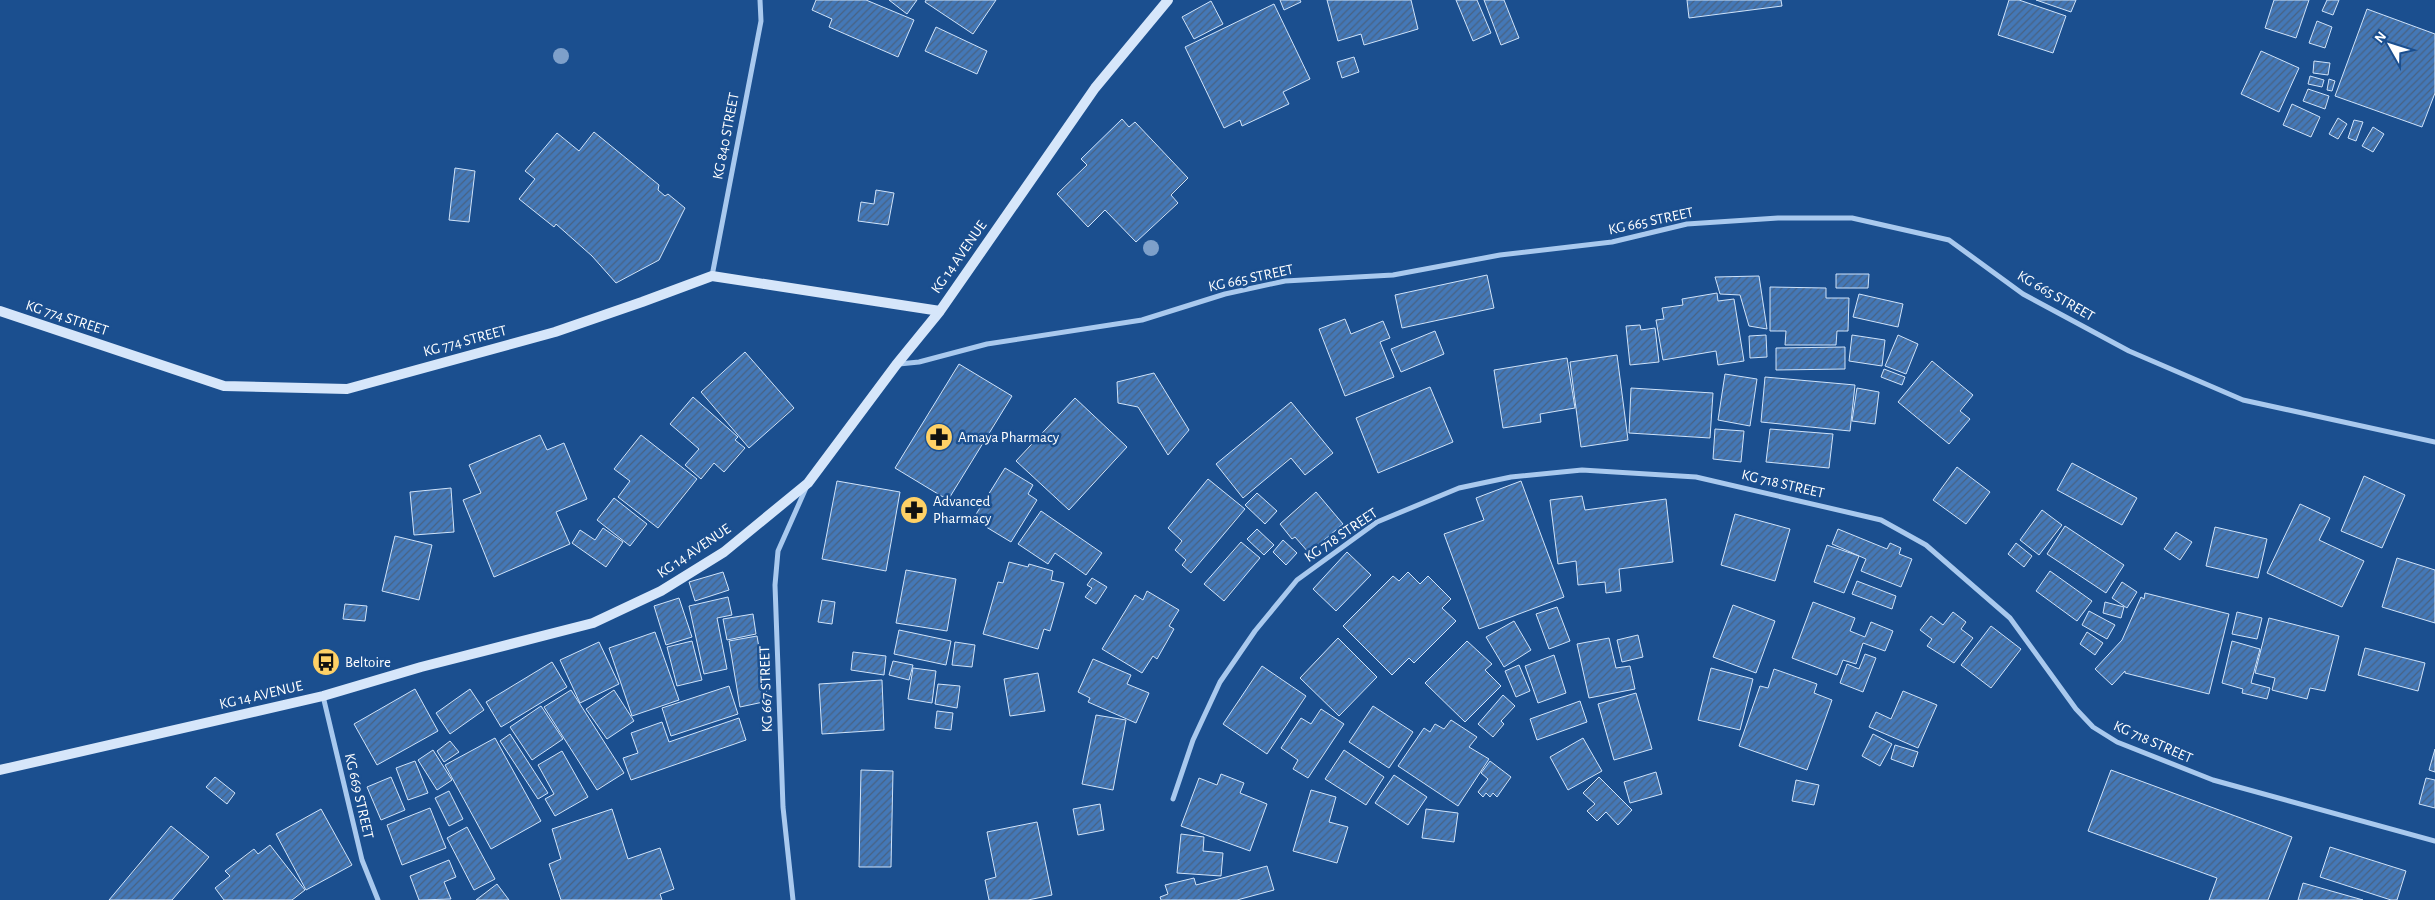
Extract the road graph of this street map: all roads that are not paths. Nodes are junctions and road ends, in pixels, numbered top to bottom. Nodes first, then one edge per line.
1 (760, 0) edge
2 (1168, 0) edge
3 (712, 276) junction
4 (0, 311) edge
5 (940, 311) junction
6 (896, 365) junction
7 (2435, 442) edge
8 (808, 483) junction
9 (323, 696) junction
10 (0, 770) edge
11 (1173, 798) dead end
12 (2435, 841) edge
13 (378, 900) edge
14 (793, 900) edge

1 - 3 street, KG 840 STREET
2 - 5 main road, KG 14 AVENUE
3 - 4 main road, KG 774 STREET
3 - 5 main road, KG 774 STREET
5 - 6 main road, KG 14 AVENUE
6 - 7 street, KG 665 STREET
6 - 8 main road, KG 14 AVENUE
8 - 9 main road, KG 14 AVENUE
8 - 14 street, KG 667 STREET
9 - 10 main road, KG 14 AVENUE
9 - 13 street, KG 669 STREET
11 - 12 street, KG 718 STREET

